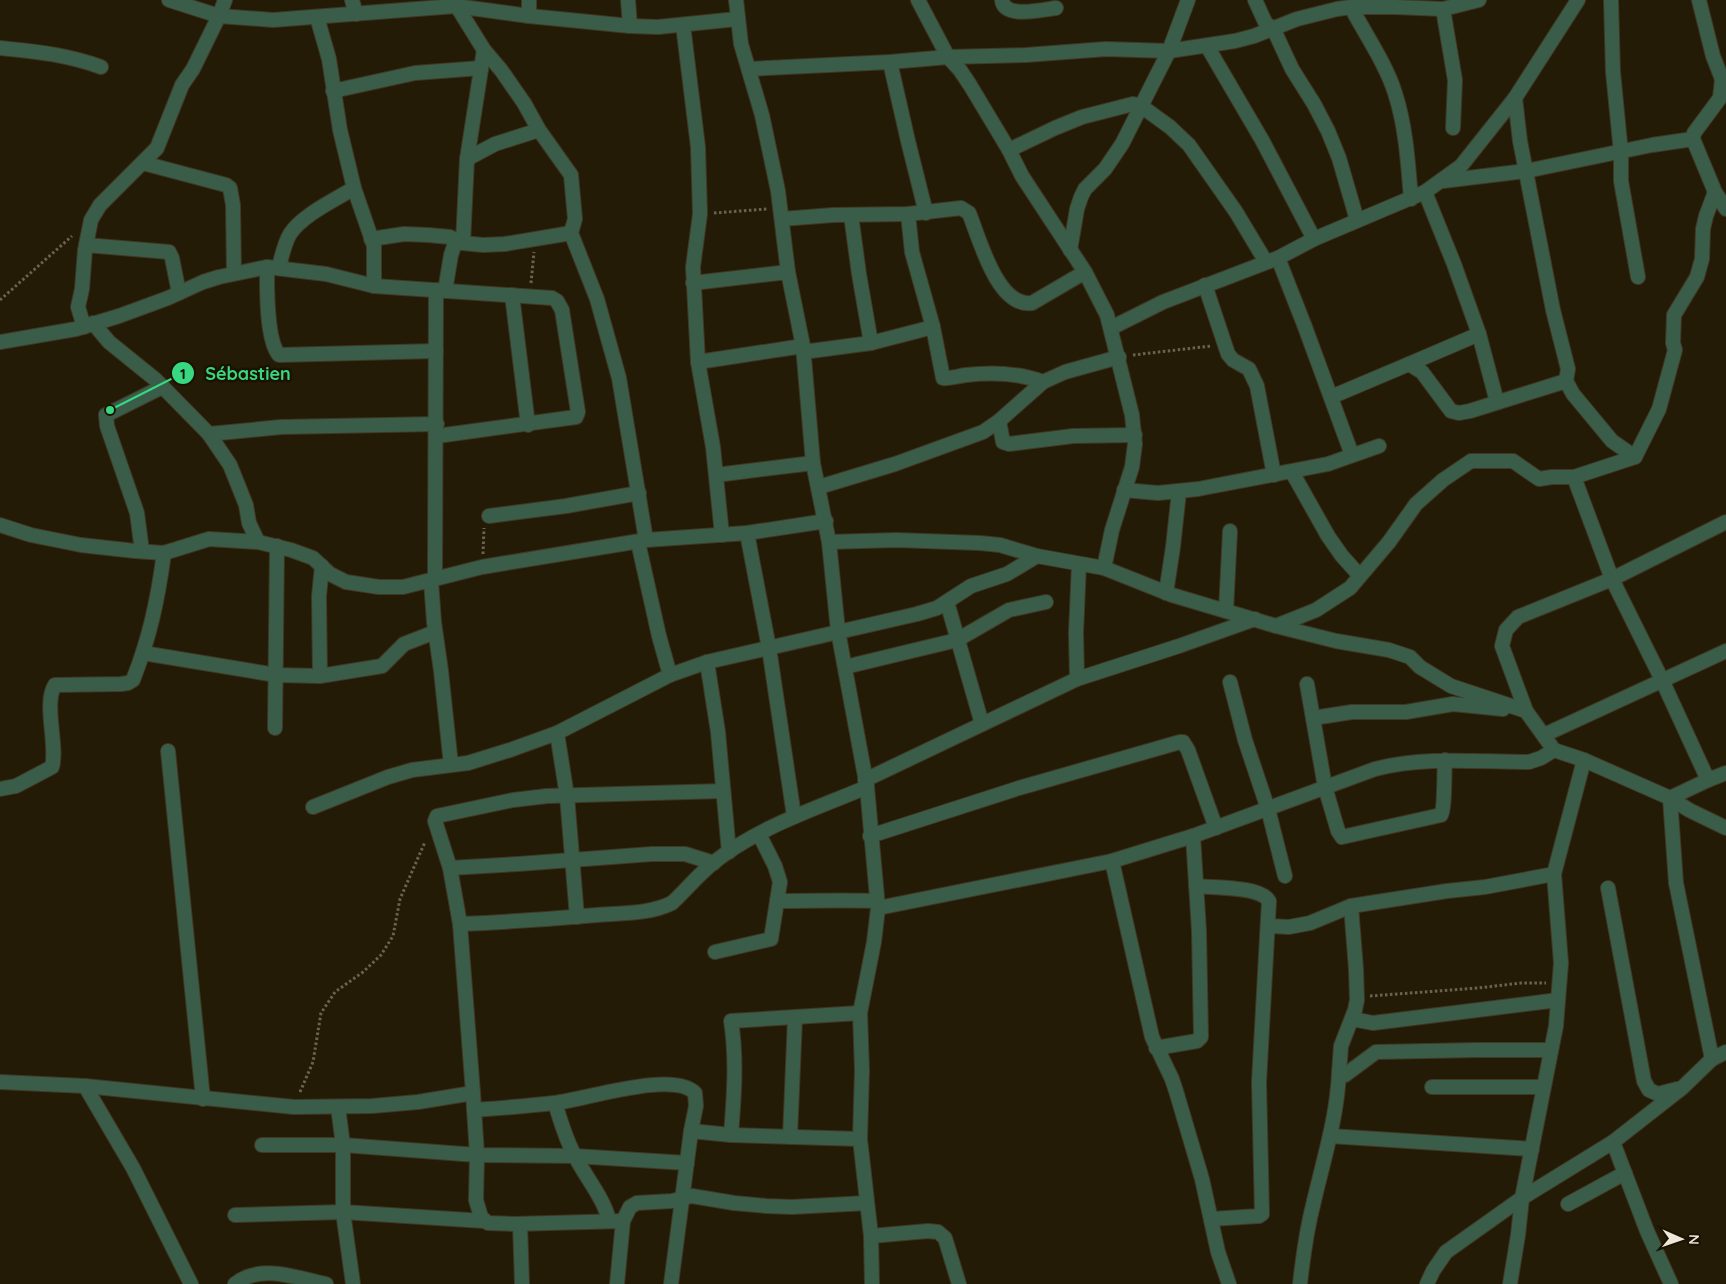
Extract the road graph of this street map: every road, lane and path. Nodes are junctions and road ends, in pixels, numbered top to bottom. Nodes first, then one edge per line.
1 (169, 0) edge
2 (225, 0) edge
3 (352, 0) edge
4 (528, 0) edge
5 (628, 0) edge
6 (736, 0) edge
7 (918, 0) edge
8 (1002, 0) edge
9 (1188, 0) edge
10 (1255, 0) edge
11 (1479, 0) edge
12 (1578, 0) edge
13 (1612, 0) edge
14 (1700, 0) edge
15 (454, 3) edge
16 (1341, 5) edge
17 (1056, 8) dead end
18 (1443, 9) junction
19 (356, 14) junction
20 (219, 16) junction
21 (529, 16) junction
22 (317, 18) junction
23 (737, 19) junction
24 (683, 25) junction
25 (630, 26) junction
26 (1273, 28) junction
27 (1207, 46) junction
28 (0, 48) edge
29 (484, 50) junction
30 (1169, 51) junction
31 (948, 57) junction
32 (890, 62) junction
33 (101, 67) dead end
34 (481, 68) junction
35 (749, 69) junction
36 (1724, 78) edge
37 (333, 91) junction
38 (1515, 98) junction
39 (1141, 106) junction
40 (1453, 128) dead end
41 (539, 130) junction
42 (1693, 139) junction
43 (1009, 150) junction
44 (1621, 153) junction
45 (467, 159) junction
46 (143, 163) junction
47 (1526, 171) junction
48 (1440, 181) junction
49 (354, 188) junction
50 (1425, 192) junction
51 (1715, 192) junction
52 (1411, 199) junction
53 (1726, 209) edge
54 (781, 213) junction
55 (926, 213) junction
56 (700, 214) junction
57 (908, 214) junction
58 (851, 215) junction
59 (91, 220) junction
60 (1357, 220) junction
61 (571, 232) junction
62 (371, 239) junction
63 (535, 239) junction
64 (1314, 239) junction
65 (460, 241) junction
66 (86, 245) junction
67 (1070, 250) junction
68 (1272, 260) junction
69 (273, 267) junction
70 (788, 272) junction
71 (1085, 272) junction
72 (234, 273) junction
73 (1638, 277) dead end
74 (693, 283) junction
75 (1205, 285) junction
76 (374, 286) junction
77 (441, 291) junction
78 (179, 292) junction
79 (512, 295) junction
80 (530, 296) junction
81 (0, 300) edge
82 (88, 325) junction
83 (933, 327) junction
84 (1111, 328) junction
85 (1479, 334) junction
86 (0, 342) edge
87 (871, 343) junction
88 (1224, 344) junction
89 (803, 349) junction
90 (436, 351) junction
91 (1118, 356) junction
92 (698, 362) junction
93 (1409, 364) junction
94 (1566, 381) junction
95 (1043, 382) junction
96 (162, 387) junction
97 (1331, 397) junction
98 (1498, 402) junction
99 (999, 421) junction
100 (528, 425) junction
101 (437, 430) junction
102 (209, 434) junction
103 (1135, 435) junction
104 (1379, 446) dead end
105 (1352, 455) junction
106 (1635, 456) junction
107 (814, 463) junction
108 (1292, 472) junction
109 (1274, 474) junction
110 (716, 475) junction
111 (1574, 477) junction
112 (819, 487) junction
113 (1124, 490) junction
114 (1179, 492) junction
115 (639, 493) junction
116 (489, 516) joint
117 (826, 521) junction
118 (1726, 522) edge
119 (0, 525) edge
120 (1230, 531) dead end
121 (747, 533) junction
122 (722, 535) junction
123 (642, 541) junction
124 (258, 542) junction
125 (829, 542) junction
126 (277, 546) junction
127 (142, 552) junction
128 (164, 553) junction
129 (1037, 556) junction
130 (1079, 564) junction
131 (322, 566) junction
132 (482, 567) junction
133 (1104, 568) junction
134 (1360, 576) junction
135 (1612, 578) junction
136 (433, 580) junction
137 (1166, 593) junction
138 (947, 602) junction
139 (1046, 602) dead end
140 (1226, 611) junction
141 (1255, 619) junction
142 (1276, 626) junction
143 (838, 631) junction
144 (435, 632) junction
145 (957, 640) junction
146 (768, 648) junction
147 (1726, 651) edge
148 (143, 652) junction
149 (707, 662) junction
150 (844, 667) junction
151 (276, 675) junction
152 (670, 675) junction
153 (320, 676) junction
154 (1077, 679) junction
155 (1662, 680) junction
156 (1230, 682) dead end
157 (1307, 684) dead end
158 (1526, 711) junction
159 (1314, 718) junction
160 (982, 724) junction
161 (275, 728) dead end
162 (558, 733) junction
163 (1544, 735) junction
164 (1554, 750) junction
165 (168, 751) dead end
166 (1444, 760) junction
167 (1584, 760) junction
168 (451, 765) junction
169 (1726, 772) edge
170 (1708, 780) junction
171 (866, 783) junction
172 (1325, 787) junction
173 (0, 789) edge
174 (723, 791) junction
175 (567, 796) junction
176 (1670, 798) junction
177 (312, 807) dead end
178 (1268, 809) junction
179 (794, 816) junction
180 (435, 821) junction
181 (1216, 828) junction
182 (1726, 828) edge
183 (759, 834) junction
184 (870, 836) junction
185 (1193, 836) junction
186 (729, 852) junction
187 (573, 859) junction
188 (1112, 861) junction
189 (714, 863) junction
190 (450, 868) junction
191 (1554, 874) junction
192 (1286, 876) dead end
193 (1196, 886) junction
194 (1608, 888) dead end
195 (777, 901) junction
196 (877, 905) junction
197 (1351, 906) junction
198 (577, 917) junction
199 (460, 924) junction
200 (1269, 926) junction
201 (715, 952) dead end
202 (1560, 984) junction
203 (1357, 996) junction
204 (1558, 1000) junction
205 (860, 1014) junction
206 (795, 1018) junction
207 (1352, 1019) junction
208 (1156, 1048) junction
209 (1551, 1050) junction
210 (1726, 1052) edge
211 (1712, 1059) junction
212 (1339, 1073) junction
213 (0, 1082) edge
214 (85, 1086) junction
215 (1432, 1087) dead end
216 (1543, 1087) junction
217 (1682, 1088) junction
218 (473, 1093) junction
219 (203, 1099) junction
220 (555, 1103) junction
221 (294, 1107) junction
222 (338, 1107) junction
223 (474, 1110) junction
224 (691, 1131) junction
225 (731, 1135) junction
226 (1330, 1136) junction
227 (790, 1137) junction
228 (860, 1139) junction
229 (1613, 1142) junction
230 (262, 1145) dead end
231 (343, 1145) junction
232 (1532, 1149) junction
233 (477, 1155) junction
234 (575, 1156) junction
235 (687, 1163) junction
236 (1625, 1173) junction
237 (683, 1198) junction
238 (1522, 1198) junction
239 (867, 1203) junction
240 (1568, 1204) dead end
241 (343, 1212) junction
242 (235, 1215) dead end
243 (1211, 1219) junction
244 (609, 1220) junction
245 (623, 1220) junction
246 (484, 1221) junction
247 (520, 1224) junction
248 (871, 1236) junction
249 (191, 1284) edge
250 (235, 1284) edge
251 (326, 1284) edge
252 (353, 1284) edge
253 (522, 1284) edge
254 (617, 1284) edge
255 (671, 1284) edge
256 (872, 1284) edge
257 (959, 1284) edge
258 (1229, 1284) edge
259 (1300, 1284) edge
260 (1427, 1284) edge
261 (1510, 1284) edge
262 (1671, 1284) edge

1 - 20 street
2 - 20 street
3 - 19 street
4 - 21 street
5 - 25 street
6 - 23 street
7 - 31 street
8 - 17 street
9 - 30 street
10 - 26 street
11 - 18 street
12 - 38 street
13 - 44 street
14 - 36 street
15 - 19 street
15 - 21 street
15 - 29 street
16 - 18 street
16 - 26 street
16 - 52 street
18 - 40 street
19 - 22 street
20 - 22 street
20 - 46 street
21 - 25 street
22 - 37 street
23 - 24 street
23 - 35 street
24 - 25 street
24 - 56 street
26 - 27 street
26 - 60 street
27 - 30 street
27 - 64 street
28 - 33 street
29 - 34 street
29 - 41 street
30 - 31 street
30 - 39 street
31 - 32 street
31 - 43 street
32 - 35 street
32 - 55 street
34 - 37 street
34 - 45 street
35 - 54 street
36 - 42 street
37 - 49 street
38 - 47 street
38 - 48 street
39 - 43 street
39 - 67 street
39 - 68 street
41 - 45 street
41 - 61 street
42 - 44 street
42 - 51 street
43 - 67 street
44 - 47 street
44 - 73 street
45 - 65 street
46 - 59 street
46 - 72 street
47 - 48 street
47 - 94 street
48 - 50 street
49 - 62 street
49 - 69 street
50 - 52 street
50 - 85 street
51 - 53 street
51 - 106 street
52 - 60 street
54 - 56 path
54 - 58 street
54 - 70 street
55 - 57 street
55 - 71 street
56 - 74 street
57 - 58 street
57 - 83 street
58 - 87 street
59 - 66 street
59 - 81 path
60 - 64 street
61 - 63 street
61 - 115 street
62 - 65 street
62 - 76 street
63 - 65 street
63 - 80 path
64 - 68 street
65 - 77 street
66 - 78 street
66 - 82 street
67 - 71 street
68 - 75 street
68 - 97 street
69 - 72 street
69 - 76 street
69 - 90 street
70 - 74 street
70 - 89 street
71 - 84 street
72 - 78 street
74 - 92 street
75 - 84 street
75 - 88 street
76 - 77 street
77 - 79 street
77 - 90 street
78 - 82 street
79 - 80 street
79 - 100 street
80 - 100 street
82 - 86 street
82 - 96 street
83 - 87 street
83 - 95 street
84 - 91 street
85 - 93 street
85 - 98 street
87 - 89 street
88 - 91 path
88 - 109 street
89 - 92 street
89 - 107 street
90 - 101 street
91 - 95 street
91 - 103 street
92 - 110 street
93 - 97 street
93 - 98 street
94 - 98 street
94 - 106 street
95 - 99 street
96 - 102 street
96 - 127 street
97 - 105 street
99 - 103 street
99 - 112 street
100 - 101 street
101 - 102 street
101 - 136 street
102 - 124 street
103 - 113 street
104 - 105 street
105 - 108 street
106 - 111 street
107 - 110 street
107 - 112 street
108 - 109 street
108 - 134 street
109 - 114 street
110 - 122 street
111 - 134 street
111 - 135 street
112 - 117 street
113 - 114 street
113 - 133 street
114 - 137 street
115 - 116 street
115 - 123 street
116 - 132 path
117 - 121 street
117 - 125 street
118 - 135 street
119 - 127 street
120 - 140 street
121 - 122 street
121 - 146 street
122 - 123 street
123 - 132 street
123 - 152 street
124 - 126 street
124 - 128 street
125 - 129 street
125 - 143 street
126 - 131 street
126 - 151 street
127 - 128 street
128 - 148 street
129 - 130 street
129 - 138 street
130 - 133 street
130 - 154 street
131 - 136 street
131 - 153 street
132 - 136 street
133 - 137 street
134 - 142 street
135 - 155 street
135 - 158 street
136 - 144 street
137 - 140 street
138 - 143 street
138 - 145 street
139 - 145 street
140 - 141 street
141 - 142 street
141 - 154 street
142 - 158 street
143 - 146 street
143 - 150 street
144 - 153 street
144 - 168 street
145 - 150 street
145 - 160 street
146 - 149 street
146 - 179 street
147 - 155 street
148 - 151 street
148 - 173 street
149 - 152 street
149 - 174 street
150 - 171 street
151 - 153 street
151 - 161 street
152 - 162 street
154 - 160 street
155 - 163 street
155 - 170 street
156 - 178 street
157 - 159 street
158 - 159 street
158 - 163 street
159 - 172 street
160 - 171 street
162 - 168 street
162 - 175 street
163 - 164 street
164 - 166 street
164 - 167 street
165 - 219 street
166 - 172 street
166 - 172 street
167 - 176 street
167 - 191 street
168 - 177 street
169 - 170 street
170 - 176 street
171 - 179 street
171 - 184 street
172 - 178 street
174 - 175 street
174 - 186 street
175 - 180 street
175 - 187 street
176 - 182 street
176 - 211 street
178 - 181 street
178 - 192 street
179 - 183 street
180 - 190 street
180 - 221 path
181 - 184 street
181 - 185 street
183 - 186 street
183 - 195 street
184 - 196 street
185 - 188 street
185 - 193 street
186 - 189 street
187 - 189 street
187 - 190 street
187 - 198 street
188 - 196 street
188 - 208 street
189 - 198 street
190 - 199 street
191 - 197 street
191 - 202 street
193 - 200 street
193 - 208 street
194 - 217 street
195 - 196 street
195 - 201 street
196 - 205 street
197 - 200 street
197 - 203 street
198 - 199 street
199 - 218 street
200 - 243 street
202 - 203 path
202 - 204 street
203 - 207 street
204 - 207 street
204 - 209 street
205 - 206 street
205 - 228 street
206 - 225 street
206 - 227 street
207 - 212 street
208 - 243 street
209 - 212 street
209 - 216 street
210 - 211 street
211 - 217 street
212 - 226 street
213 - 214 street
214 - 219 street
214 - 249 street
215 - 216 street
216 - 232 street
217 - 229 street
218 - 222 street
218 - 223 street
219 - 221 street
220 - 223 street
220 - 224 street
220 - 234 street
221 - 222 street
222 - 231 street
223 - 233 street
224 - 225 street
224 - 235 street
225 - 227 street
226 - 232 street
226 - 259 street
227 - 228 street
228 - 239 street
229 - 236 street
229 - 238 street
230 - 231 street
231 - 233 street
231 - 241 street
232 - 238 street
233 - 234 street
233 - 246 street
234 - 235 street
234 - 244 street
235 - 237 street
236 - 240 street
236 - 262 street
237 - 239 street
237 - 245 street
237 - 255 street
238 - 260 street
238 - 261 street
239 - 248 street
241 - 242 street
241 - 246 street
241 - 252 street
243 - 258 street
244 - 245 street
244 - 247 street
245 - 254 street
246 - 247 street
247 - 253 street
248 - 256 street
248 - 257 street
250 - 251 street

